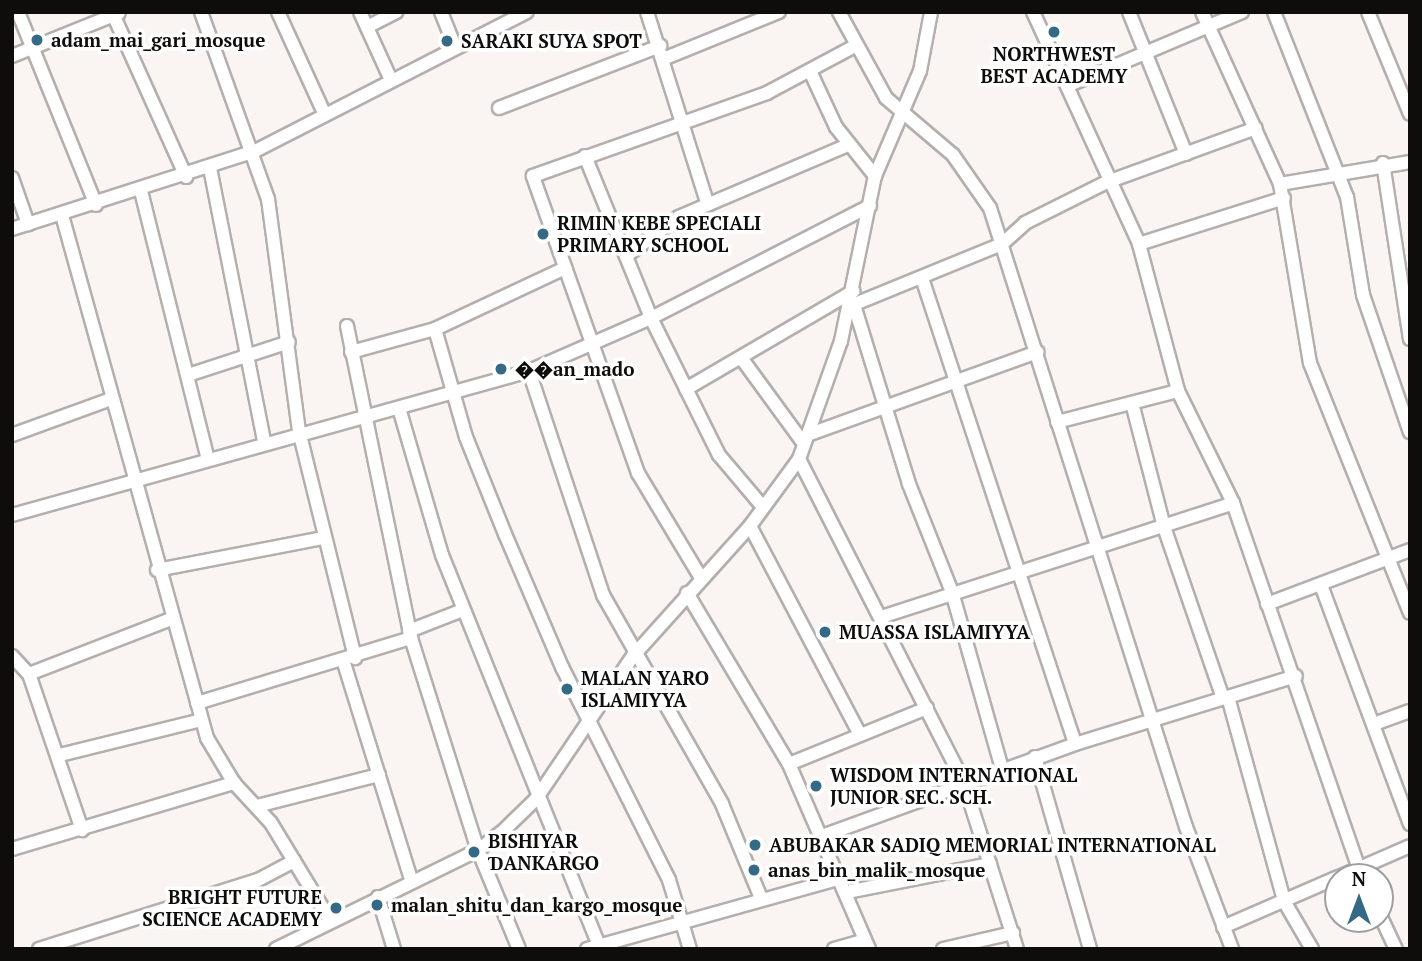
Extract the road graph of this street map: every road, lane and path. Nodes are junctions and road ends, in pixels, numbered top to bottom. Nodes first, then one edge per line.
1 (18, 12) edge
2 (201, 12) edge
3 (278, 12) edge
4 (360, 12) edge
5 (396, 12) edge
6 (441, 12) edge
7 (527, 12) edge
8 (647, 12) edge
9 (779, 12) edge
10 (839, 12) edge
11 (931, 12) edge
12 (1129, 12) edge
13 (1202, 12) edge
14 (1242, 12) edge
15 (1274, 12) edge
16 (1368, 12) edge
17 (115, 13) edge
18 (1038, 14) edge
19 (508, 17) edge
20 (1209, 26) junction
21 (367, 27) junction
22 (32, 46) junction
23 (855, 46) junction
24 (455, 47) junction
25 (1145, 51) junction
26 (662, 53) junction
27 (12, 56) edge
28 (810, 71) junction
29 (391, 80) junction
30 (1067, 86) junction
31 (499, 108) dead end
32 (905, 110) junction
33 (1410, 114) edge
34 (325, 115) junction
35 (681, 124) junction
36 (1256, 128) junction
37 (848, 145) junction
38 (255, 151) junction
39 (1186, 154) junction
40 (585, 156) junction
41 (1410, 162) edge
42 (1383, 163) junction
43 (209, 168) junction
44 (1336, 169) junction
45 (875, 176) junction
46 (186, 177) junction
47 (12, 178) edge
48 (1107, 182) junction
49 (1280, 184) junction
50 (141, 191) junction
51 (1284, 198) junction
52 (96, 205) junction
53 (708, 205) junction
54 (870, 206) junction
55 (62, 215) junction
56 (28, 224) junction
57 (12, 229) edge
58 (1002, 244) junction
59 (1139, 244) junction
60 (626, 256) junction
61 (565, 268) junction
62 (922, 278) junction
63 (854, 290) junction
64 (852, 305) junction
65 (651, 318) junction
66 (347, 326) dead end
67 (435, 329) junction
68 (1410, 339) edge
69 (289, 342) junction
70 (593, 345) junction
71 (351, 352) junction
72 (1037, 352) junction
73 (248, 354) junction
74 (742, 359) junction
75 (529, 371) junction
76 (188, 375) junction
77 (951, 379) junction
78 (686, 389) junction
79 (1178, 391) junction
80 (454, 392) junction
81 (111, 399) junction
82 (1132, 403) junction
83 (884, 404) junction
84 (399, 408) junction
85 (363, 417) junction
86 (1057, 422) junction
87 (299, 431) junction
88 (1410, 432) edge
89 (12, 435) edge
90 (264, 440) junction
91 (806, 440) junction
92 (207, 456) junction
93 (799, 458) junction
94 (131, 477) junction
95 (1233, 503) junction
96 (763, 507) junction
97 (12, 515) edge
98 (750, 526) junction
99 (1164, 527) junction
100 (323, 538) junction
101 (1095, 545) junction
102 (1410, 550) edge
103 (1388, 560) junction
104 (1016, 569) junction
105 (157, 570) junction
106 (701, 578) junction
107 (1321, 585) junction
108 (952, 592) junction
109 (687, 593) junction
110 (1268, 604) junction
111 (463, 610) junction
112 (1410, 613) edge
113 (881, 617) junction
114 (171, 619) junction
115 (410, 634) junction
116 (12, 656) edge
117 (633, 656) junction
118 (349, 661) junction
119 (29, 674) junction
120 (1296, 676) junction
121 (1226, 697) junction
122 (197, 703) junction
123 (927, 708) junction
124 (1410, 711) edge
125 (588, 718) junction
126 (201, 720) junction
127 (1153, 720) junction
128 (1374, 724) junction
129 (859, 735) junction
130 (1075, 744) junction
131 (60, 755) junction
132 (1035, 757) junction
133 (789, 764) junction
134 (1002, 769) junction
135 (379, 775) junction
136 (234, 783) junction
137 (964, 783) junction
138 (536, 799) junction
139 (257, 806) junction
140 (1409, 817) edge
141 (82, 830) junction
142 (825, 835) junction
143 (1410, 846) edge
144 (12, 849) edge
145 (478, 850) junction
146 (294, 861) junction
147 (1357, 863) edge
148 (1379, 863) edge
149 (990, 864) junction
150 (841, 878) junction
151 (411, 880) junction
152 (1324, 883) edge
153 (847, 892) junction
154 (378, 897) junction
155 (761, 898) junction
156 (1284, 901) junction
157 (680, 918) junction
158 (330, 920) junction
159 (1223, 927) junction
160 (1013, 933) junction
161 (1388, 933) edge
162 (76, 935) junction
163 (301, 943) edge
164 (867, 944) edge
165 (595, 947) edge
166 (1229, 948) edge
167 (39, 949) edge
168 (80, 949) edge
169 (276, 949) edge
170 (394, 949) edge
171 (519, 949) edge
172 (690, 949) edge
173 (834, 949) edge
174 (943, 949) edge
175 (1017, 949) edge
176 (1090, 949) edge
177 (1312, 949) edge
178 (1396, 949) edge

1 - 22 street
2 - 38 street
3 - 34 street
4 - 21 street
5 - 21 street
6 - 24 street
7 - 19 street
8 - 26 street
9 - 26 street
10 - 23 street
11 - 32 street
12 - 25 street
13 - 20 street
14 - 20 street
15 - 44 street
16 - 33 street
17 - 22 street
17 - 46 street
18 - 30 street
19 - 24 street
20 - 25 street
20 - 36 street
21 - 29 street
22 - 27 street
22 - 52 street
23 - 28 street
23 - 32 street
24 - 29 street
25 - 30 street
25 - 39 street
26 - 31 street
26 - 35 street
28 - 35 street
28 - 37 street
29 - 34 street
30 - 48 street
32 - 45 street
32 - 58 street
34 - 38 street
35 - 40 street
35 - 53 street
36 - 39 street
36 - 49 street
37 - 45 street
37 - 53 street
38 - 43 street
38 - 69 street
39 - 48 street
40 - 60 street
40 - 61 street
41 - 42 street
42 - 44 street
42 - 68 street
43 - 46 street
43 - 73 street
44 - 49 street
44 - 88 street
45 - 54 street
46 - 50 street
47 - 56 street
48 - 58 street
48 - 59 street
49 - 51 street
50 - 52 street
50 - 76 street
51 - 59 street
51 - 103 street
52 - 55 street
53 - 60 street
54 - 63 street
54 - 65 street
55 - 56 street
55 - 81 street
56 - 57 street
58 - 62 street
58 - 72 street
59 - 79 street
60 - 65 street
61 - 67 street
61 - 70 street
62 - 64 street
62 - 77 street
63 - 64 street
63 - 74 street
64 - 83 street
64 - 91 street
65 - 70 street
65 - 78 street
66 - 71 street
67 - 71 street
67 - 80 street
69 - 73 street
69 - 87 street
70 - 75 street
70 - 106 street
71 - 85 street
72 - 77 street
72 - 86 street
73 - 76 street
73 - 90 street
74 - 78 street
74 - 91 street
75 - 80 street
75 - 117 street
76 - 92 street
77 - 83 street
77 - 104 street
78 - 96 street
79 - 82 street
79 - 95 street
80 - 84 street
80 - 125 street
81 - 89 street
81 - 94 street
82 - 86 street
82 - 99 street
83 - 91 street
83 - 108 street
84 - 85 street
84 - 111 street
85 - 87 street
85 - 115 street
86 - 101 street
87 - 90 street
87 - 100 street
90 - 92 street
91 - 93 street
92 - 94 street
93 - 96 street
93 - 113 street
94 - 97 street
94 - 105 street
95 - 99 street
95 - 110 street
96 - 98 street
98 - 106 street
98 - 129 street
99 - 101 street
99 - 121 street
100 - 105 street
100 - 118 street
101 - 104 street
101 - 127 street
102 - 103 street
103 - 107 street
103 - 112 street
104 - 108 street
104 - 130 street
105 - 114 street
106 - 109 street
107 - 110 street
107 - 128 street
108 - 113 street
108 - 134 street
109 - 117 street
109 - 133 street
110 - 120 street
111 - 115 street
111 - 138 street
113 - 123 street
114 - 119 street
114 - 122 street
115 - 118 street
115 - 145 street
116 - 119 street
117 - 125 street
117 - 155 street
118 - 122 street
118 - 135 street
119 - 131 street
120 - 121 street
120 - 147 street
121 - 127 street
121 - 156 street
122 - 126 street
123 - 129 street
123 - 137 street
124 - 128 street
125 - 138 street
125 - 157 street
126 - 131 street
126 - 136 street
127 - 130 street
127 - 159 street
128 - 140 street
129 - 133 street
130 - 132 street
131 - 141 street
132 - 134 street
132 - 176 street
133 - 142 street
134 - 137 street
135 - 139 street
135 - 151 street
136 - 139 street
136 - 141 street
137 - 142 street
137 - 149 street
138 - 145 street
138 - 165 street
139 - 146 street
141 - 144 street
142 - 150 street
143 - 148 street
145 - 151 street
145 - 171 street
146 - 158 street
146 - 162 street
149 - 153 street
149 - 160 street
150 - 153 street
150 - 155 street
151 - 154 street
152 - 156 street
153 - 164 street
154 - 158 street
154 - 170 street
155 - 157 street
156 - 159 street
156 - 177 street
157 - 165 street
157 - 172 street
158 - 163 street
159 - 166 street
160 - 174 street
160 - 175 street
161 - 178 street
162 - 167 street
162 - 168 street
163 - 169 street
164 - 173 street

